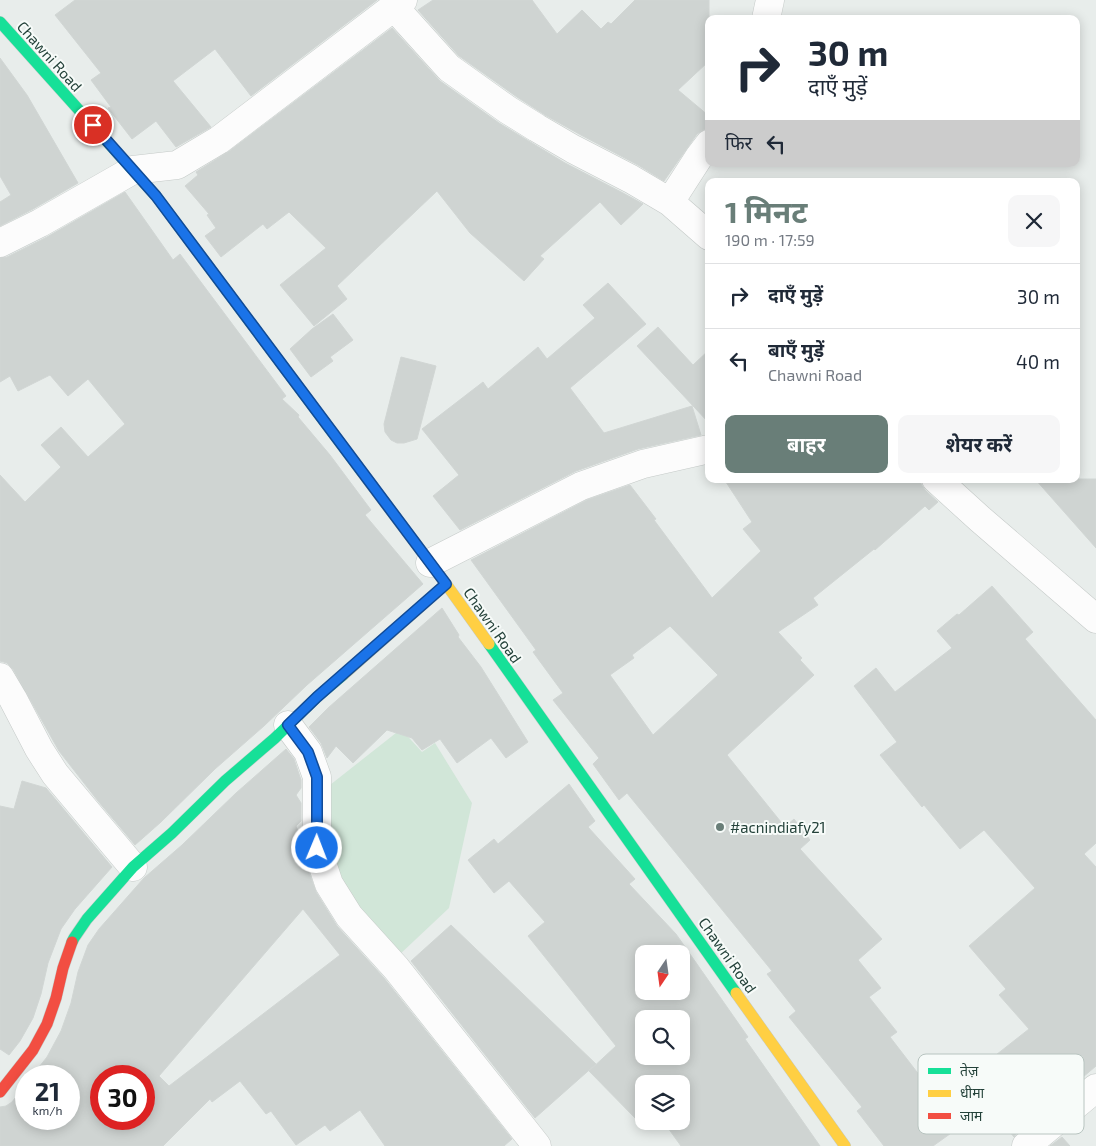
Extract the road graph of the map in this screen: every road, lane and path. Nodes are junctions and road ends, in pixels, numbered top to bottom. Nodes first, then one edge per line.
1 (770, 0) edge
2 (398, 3) edge
3 (767, 15) edge
4 (0, 22) edge
5 (705, 149) edge
6 (133, 170) junction
7 (670, 202) junction
8 (705, 233) edge
9 (0, 244) edge
10 (705, 450) edge
11 (940, 483) edge
12 (438, 574) junction
13 (1096, 618) edge
14 (0, 677) edge
15 (288, 725) junction
16 (133, 867) junction
17 (1096, 1088) edge
18 (0, 1092) edge
19 (1084, 1098) edge
20 (1040, 1134) edge
21 (536, 1146) edge
22 (845, 1146) edge
23 (1026, 1146) edge

1 - 3 street
2 - 6 street
2 - 7 street
4 - 6 street, Chawni Road
5 - 7 street
6 - 9 street
6 - 12 street, Chawni Road
7 - 8 street
10 - 12 street
11 - 13 street
12 - 15 street
12 - 22 street, Chawni Road
14 - 16 street
15 - 16 street
15 - 21 street
16 - 18 street
17 - 19 street
20 - 23 street

